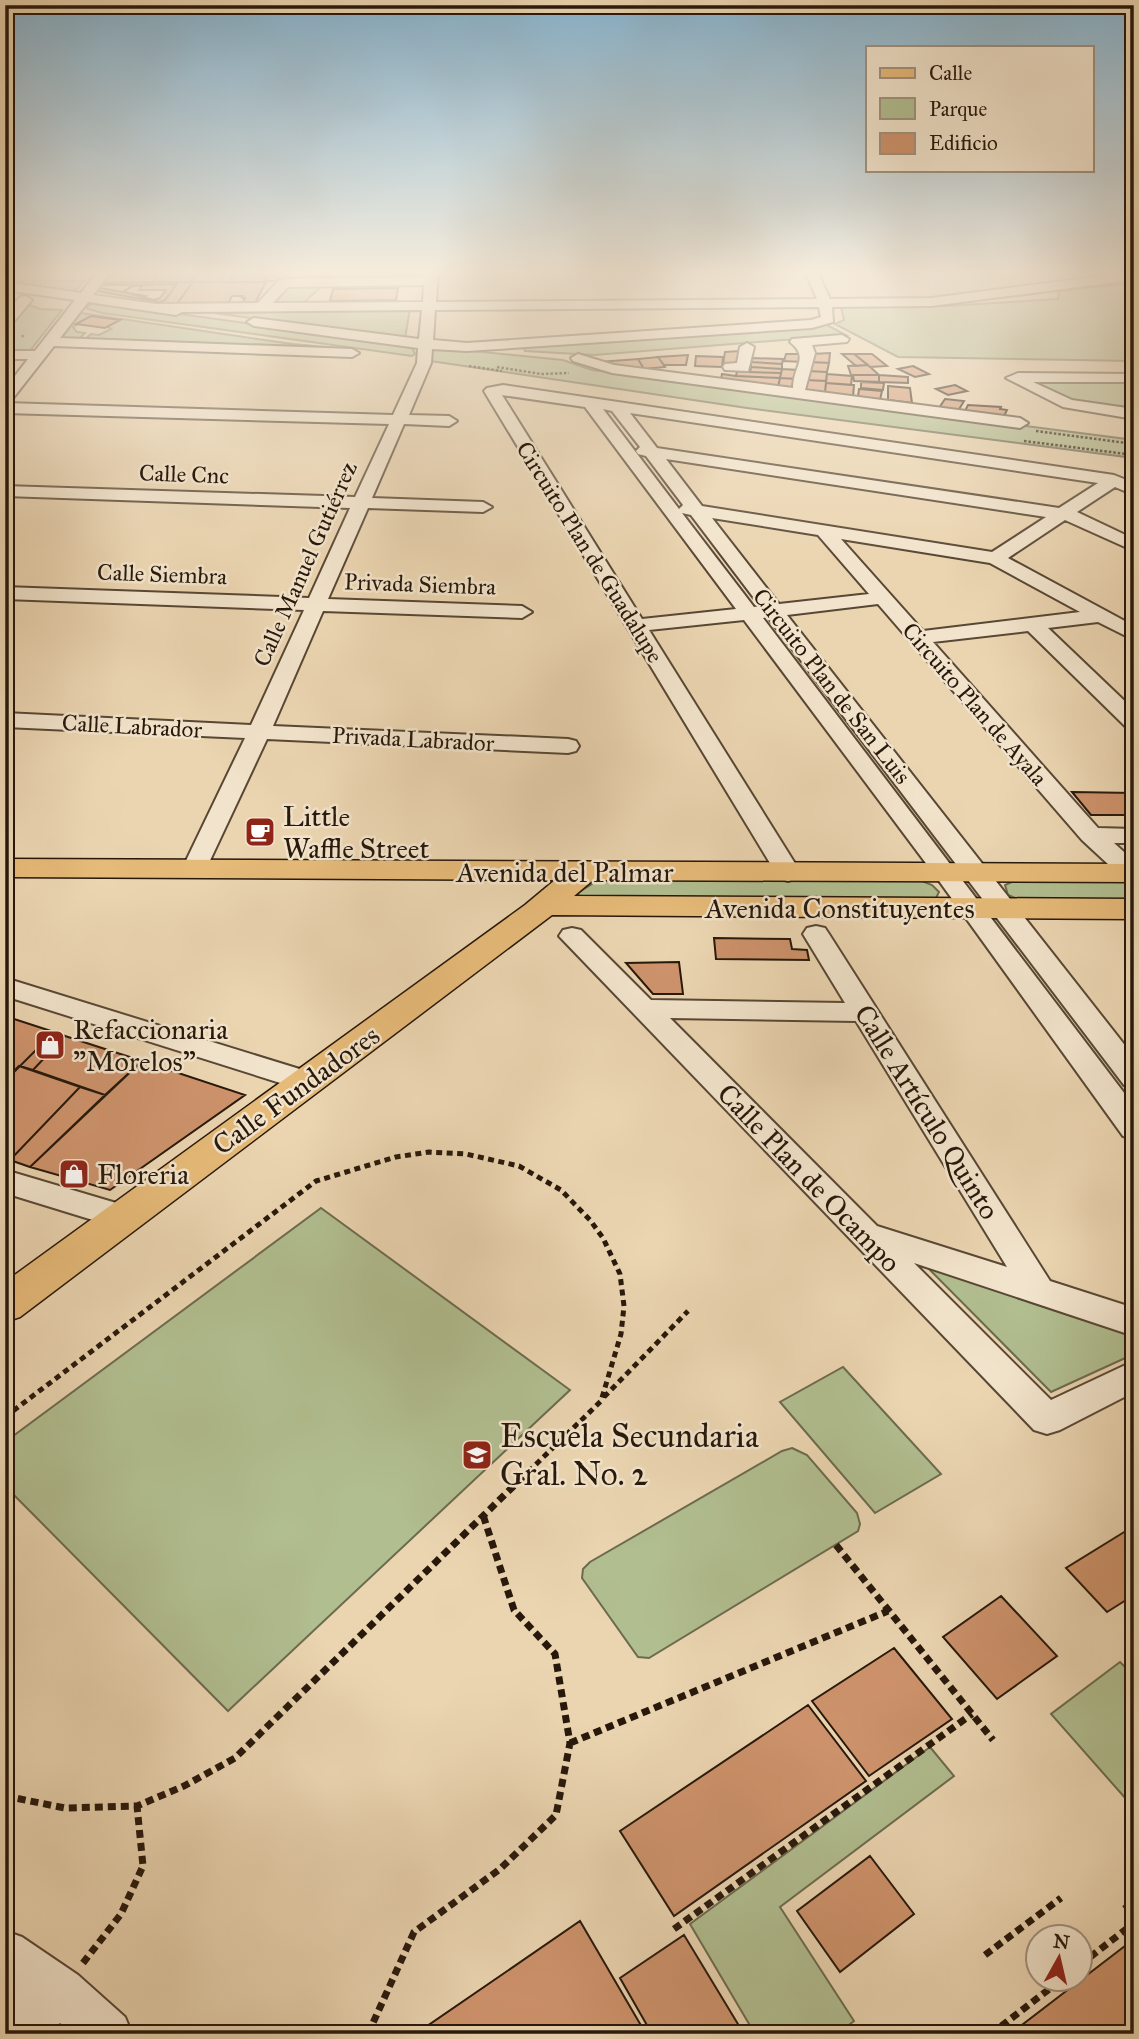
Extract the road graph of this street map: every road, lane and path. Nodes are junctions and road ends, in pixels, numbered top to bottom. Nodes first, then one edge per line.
1 (31, 366) edge
2 (417, 366) edge
3 (601, 366) edge
4 (743, 366) edge
5 (805, 366) edge
6 (730, 367) dead end
7 (1134, 378) edge
8 (800, 387) dead end
9 (5, 398) edge
10 (590, 403) junction
11 (617, 407) junction
12 (5, 408) edge
13 (1134, 414) edge
14 (399, 420) junction
15 (449, 421) dead end
16 (1020, 423) dead end
17 (627, 453) junction
18 (655, 457) junction
19 (1114, 480) junction
20 (1134, 490) edge
21 (5, 491) edge
22 (361, 503) junction
23 (667, 506) junction
24 (483, 507) dead end
25 (698, 510) junction
26 (1057, 517) junction
27 (824, 531) junction
28 (897, 542) junction
29 (1134, 546) edge
30 (995, 558) junction
31 (1134, 560) edge
32 (850, 561) junction
33 (5, 593) edge
34 (883, 598) junction
35 (316, 604) junction
36 (774, 611) junction
37 (522, 612) dead end
38 (749, 614) junction
39 (1100, 616) junction
40 (1033, 625) junction
41 (636, 626) junction
42 (1134, 634) edge
43 (918, 638) junction
44 (5, 720) edge
45 (1134, 722) edge
46 (259, 732) junction
47 (568, 746) dead end
48 (1091, 835) junction
49 (1134, 836) edge
50 (5, 868) edge
51 (194, 869) junction
52 (585, 871) junction
53 (788, 873) junction
54 (961, 873) junction
55 (1133, 873) edge
56 (545, 905) junction
57 (972, 908) junction
58 (1005, 908) junction
59 (1134, 909) edge
60 (816, 934) dead end
61 (572, 936) dead end
62 (5, 987) edge
63 (644, 1009) junction
64 (865, 1012) junction
65 (1134, 1079) edge
66 (309, 1082) junction
67 (1134, 1128) edge
68 (5, 1181) edge
69 (122, 1217) junction
70 (865, 1234) junction
71 (1038, 1290) junction
72 (5, 1305) edge
73 (688, 1311) dead end
74 (1134, 1322) edge
75 (1134, 1375) edge
76 (601, 1401) junction
77 (5, 1417) edge
78 (483, 1515) junction
79 (836, 1545) dead end
80 (888, 1611) junction
81 (972, 1714) junction
82 (993, 1740) dead end
83 (570, 1743) junction
84 (5, 1796) edge
85 (137, 1806) junction
86 (1061, 1898) dead end
87 (1125, 1904) dead end
88 (1134, 1915) edge
89 (1134, 1923) edge
90 (674, 1929) dead end
91 (5, 1954) edge
92 (1094, 1954) edge
93 (985, 1955) dead end
94 (61, 1992) junction
95 (1042, 1994) edge
96 (14, 2025) edge
97 (108, 2034) edge
98 (368, 2034) edge
99 (991, 2034) edge

1 - 9 street
2 - 14 street, Calle Manuel Gutiérrez
3 - 16 street
4 - 6 street
5 - 8 street
7 - 13 street
10 - 11 street, Circuito Plan de Guadalupe
10 - 17 street, Circuito Plan de San Luis
10 - 41 street, Circuito Plan de Guadalupe
11 - 18 street, Circuito Plan de San Luis
11 - 19 street, Circuito Plan de Guadalupe
12 - 14 street
14 - 15 street
14 - 22 street, Calle Manuel Gutiérrez
17 - 18 street
17 - 23 street, Circuito Plan de San Luis
18 - 25 street, Circuito Plan de San Luis
18 - 26 street
19 - 20 street, Circuito Plan de Guadalupe
19 - 26 street
21 - 22 street, Calle Cnc
22 - 24 street, Calle Cnc
22 - 35 street, Calle Manuel Gutiérrez
23 - 25 street
23 - 38 street, Circuito Plan de San Luis
25 - 27 street
25 - 36 street, Circuito Plan de San Luis
26 - 29 street
26 - 30 street
26 - 31 street
27 - 28 street
27 - 32 street, Circuito Plan de Ayala
28 - 30 street
28 - 32 street
30 - 39 street
32 - 34 street, Circuito Plan de Ayala
33 - 35 street, Calle Siembra
34 - 36 street
34 - 43 street, Circuito Plan de Ayala
35 - 37 street, Privada Siembra
35 - 46 street, Calle Manuel Gutiérrez
36 - 38 street
36 - 54 street, Circuito Plan de San Luis
38 - 41 street
38 - 54 street, Circuito Plan de San Luis
39 - 40 street
39 - 42 street
40 - 43 street
40 - 45 street
41 - 53 street, Circuito Plan de Guadalupe
43 - 48 street, Circuito Plan de Ayala
44 - 46 street, Calle Labrador
46 - 47 street, Privada Labrador
46 - 51 street, Calle Manuel Gutiérrez
48 - 49 street
48 - 55 street, Circuito Plan de Ayala
50 - 51 main road, Avenida del Palmar
51 - 52 main road, Avenida del Palmar
52 - 53 main road, Avenida del Palmar
52 - 56 main road, Calle Fundadores
53 - 54 main road, Avenida Constituyentes
54 - 55 main road, Avenida Constituyentes
54 - 57 street, Circuito Plan de San Luis
54 - 58 street, Circuito Plan de San Luis
56 - 57 main road, Avenida Constituyentes
56 - 66 main road, Calle Fundadores
57 - 58 main road, Avenida Constituyentes
57 - 67 street, Circuito Plan de San Luis
58 - 59 main road, Avenida Constituyentes
58 - 65 street, Circuito Plan de San Luis
60 - 64 street, Calle Artículo Quinto
61 - 63 street, Calle Plan de Ocampo
62 - 66 street
63 - 64 street
63 - 70 street, Calle Plan de Ocampo
64 - 71 street, Calle Artículo Quinto
66 - 69 main road, Calle Fundadores
68 - 69 street
69 - 72 main road, Calle Fundadores
70 - 71 street
70 - 75 street, Calle Plan de Ocampo
71 - 74 street
73 - 76 path
76 - 77 path
76 - 78 path
78 - 83 path
78 - 85 path
79 - 80 path
80 - 81 path
80 - 83 path
81 - 82 path
81 - 90 path
83 - 98 path
84 - 85 path
85 - 94 path
86 - 93 path
87 - 88 path
89 - 92 path
91 - 94 street
94 - 96 street
94 - 97 street
95 - 99 path

